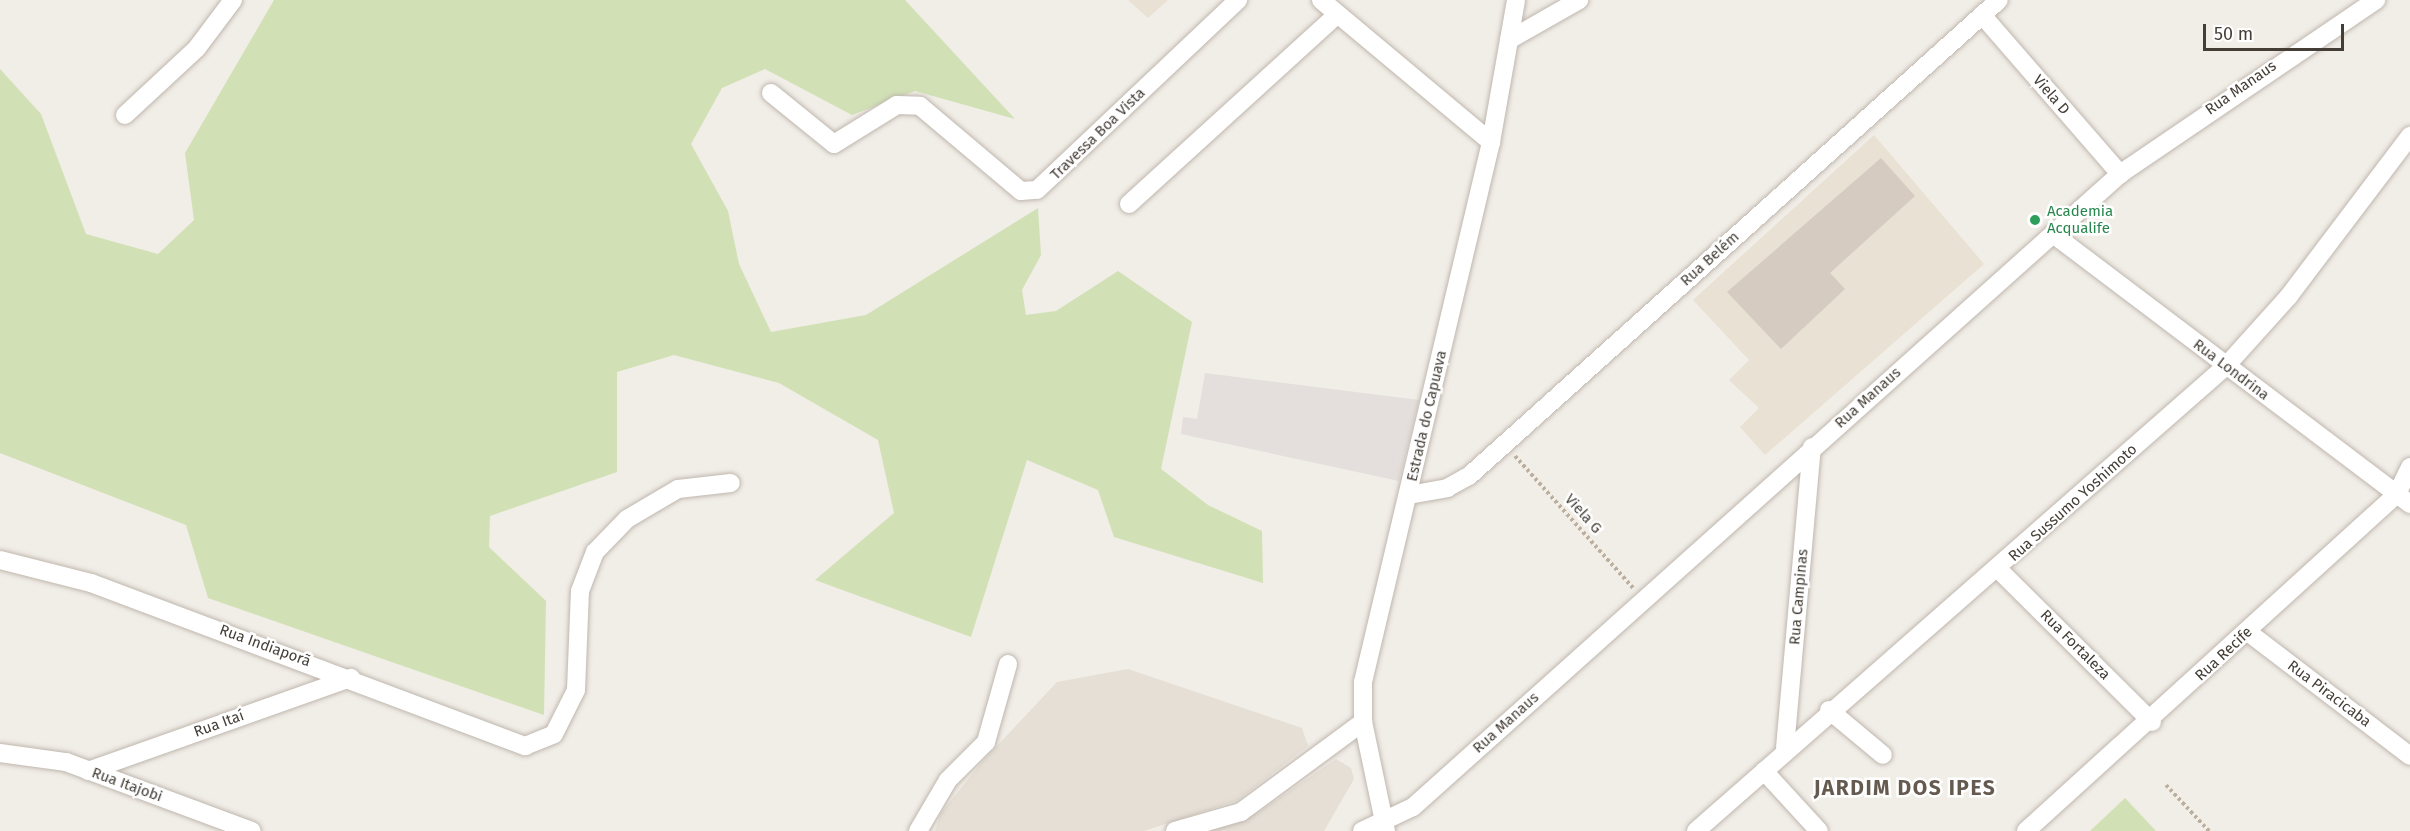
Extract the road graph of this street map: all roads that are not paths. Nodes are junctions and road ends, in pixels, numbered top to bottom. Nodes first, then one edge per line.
1 (232, 0) edge
2 (1238, 0) edge
3 (1321, 0) edge
4 (1515, 0) edge
5 (1579, 0) edge
6 (1999, 0) edge
7 (2376, 0) edge
8 (1338, 14) junction
9 (1982, 15) junction
10 (1509, 40) junction
11 (771, 93) dead end
12 (125, 115) dead end
13 (2410, 136) edge
14 (1491, 142) junction
15 (2120, 174) junction
16 (1129, 204) dead end
17 (2053, 234) junction
18 (2226, 366) junction
19 (1812, 447) junction
20 (2410, 467) edge
21 (731, 483) dead end
22 (1409, 495) junction
23 (2404, 499) edge
24 (0, 560) edge
25 (1998, 569) junction
26 (2248, 632) junction
27 (1008, 664) dead end
28 (351, 678) junction
29 (1829, 710) junction
30 (1363, 722) junction
31 (2152, 722) junction
32 (1785, 748) junction
33 (0, 753) edge
34 (1883, 755) dead end
35 (2410, 756) edge
36 (88, 771) junction
37 (1764, 771) junction
38 (1383, 827) edge
39 (252, 831) edge
40 (918, 831) edge
41 (1175, 831) edge
42 (1362, 831) edge
43 (1696, 831) edge
44 (1820, 831) edge
45 (2026, 831) edge

1 - 12 street
2 - 11 street, Travessa Boa Vista
3 - 8 street
4 - 10 street, Estrada do Capuava
5 - 10 street
6 - 9 street, Rua Belém
7 - 15 street, Rua Manaus
8 - 14 street
8 - 16 street
9 - 15 street, Viela D
9 - 22 street, Rua Belém
10 - 14 street, Estrada do Capuava
13 - 18 street, Rua Sussumo Yoshimoto
14 - 22 street, Estrada do Capuava
15 - 17 street, Rua Manaus
17 - 18 street, Rua Londrina
17 - 19 street, Rua Manaus
18 - 23 street, Rua Londrina
18 - 25 street, Rua Sussumo Yoshimoto
19 - 32 street, Rua Campinas
19 - 38 street, Rua Manaus
20 - 23 street, Rua Recife
21 - 28 street, Rua Indiaporã
22 - 30 street, Estrada do Capuava
23 - 26 street, Rua Recife
24 - 28 street, Rua Indiaporã
25 - 29 street, Rua Sussumo Yoshimoto
25 - 31 street, Rua Fortaleza
26 - 31 street, Rua Recife
26 - 35 street, Rua Piracicaba
27 - 40 street
28 - 36 street, Rua Itaí
29 - 32 street, Rua Sussumo Yoshimoto
29 - 34 street
30 - 38 street, Estrada do Capuava
30 - 41 street
31 - 45 street, Rua Recife
32 - 37 street, Rua Sussumo Yoshimoto
33 - 36 street, Rua Itajobi
36 - 39 street, Rua Itajobi
37 - 43 street, Rua Sussumo Yoshimoto
37 - 44 street
38 - 42 street, Rua Manaus

